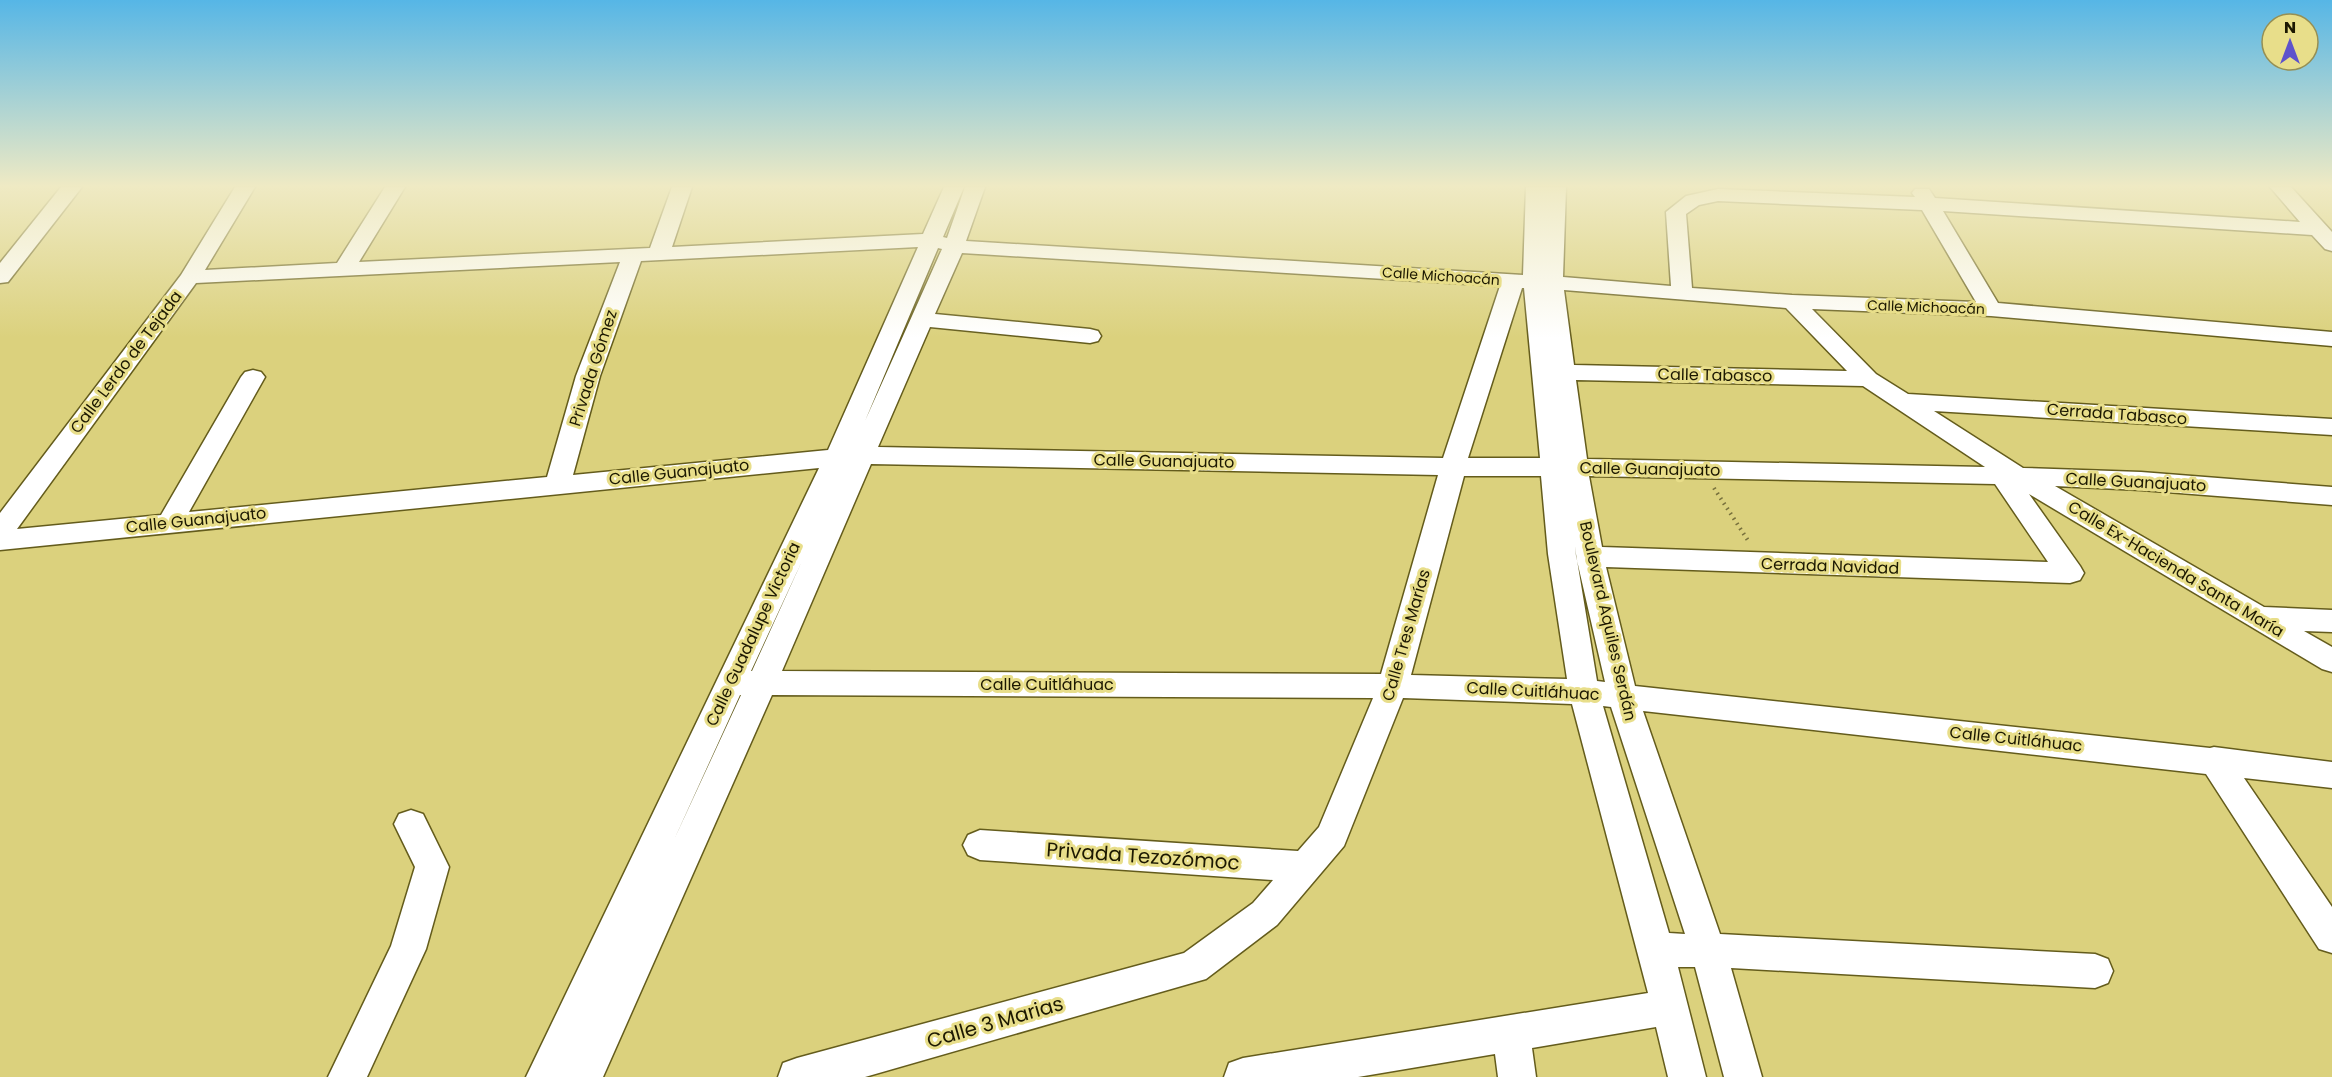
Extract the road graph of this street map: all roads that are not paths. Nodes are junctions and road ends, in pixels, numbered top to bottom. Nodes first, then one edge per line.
1 (32, 237) edge
2 (214, 237) edge
3 (364, 237) edge
4 (664, 237) edge
5 (944, 237) edge
6 (946, 237) edge
7 (1534, 237) edge
8 (1544, 237) edge
9 (1678, 237) edge
10 (1948, 237) edge
11 (943, 243) junction
12 (659, 253) junction
13 (633, 254) junction
14 (345, 268) junction
15 (0, 277) edge
16 (190, 277) junction
17 (1533, 282) junction
18 (1682, 294) junction
19 (1792, 303) junction
20 (1991, 309) junction
21 (921, 319) junction
22 (1090, 336) dead end
23 (2332, 339) edge
24 (1563, 372) junction
25 (253, 377) dead end
26 (1868, 379) junction
27 (1901, 401) junction
28 (2332, 427) edge
29 (849, 456) junction
30 (1453, 467) junction
31 (1564, 468) junction
32 (2010, 475) junction
33 (558, 484) junction
34 (2332, 496) edge
35 (170, 523) junction
36 (0, 532) edge
37 (0, 540) edge
38 (1590, 556) junction
39 (2257, 617) junction
40 (2332, 621) edge
41 (2332, 661) edge
42 (729, 683) junction
43 (762, 683) junction
44 (1393, 686) junction
45 (1584, 692) junction
46 (1623, 697) junction
47 (2214, 760) junction
48 (2332, 775) edge
49 (411, 824) dead end
50 (980, 845) dead end
51 (1306, 867) junction
52 (2332, 937) edge
53 (1656, 950) junction
54 (1708, 950) junction
55 (1193, 967) joint
56 (2095, 971) dead end
57 (1669, 1006) junction
58 (1511, 1032) junction
59 (347, 1077) edge
60 (545, 1077) edge
61 (583, 1077) edge
62 (797, 1077) edge
63 (1243, 1077) edge
64 (1517, 1077) edge
65 (1687, 1077) edge
66 (1743, 1077) edge

1 - 15 street
2 - 16 street, Calle Lerdo de Tejada
3 - 14 street
4 - 12 street
5 - 11 street, Calle Guadalupe Victoria
6 - 11 street, Calle Guadalupe Victoria
7 - 17 street, Boulevard Aquiles Serdán
8 - 17 street, Boulevard Aquiles Serdán
9 - 18 street
10 - 20 street
11 - 12 street, Calle Michoacán
11 - 17 street, Calle Michoacán
11 - 21 street, Calle Guadalupe Victoria
11 - 29 street, Calle Guadalupe Victoria
12 - 13 street, Calle Michoacán
13 - 14 street, Calle Michoacán
13 - 33 street, Privada Gómez
14 - 16 street, Calle Michoacán
16 - 36 street, Calle Lerdo de Tejada
17 - 18 street, Calle Michoacán
17 - 24 street, Boulevard Aquiles Serdán
17 - 30 street, Calle Tres Marías
17 - 31 street, Boulevard Aquiles Serdán
18 - 19 street, Calle Michoacán
19 - 20 street, Calle Michoacán
19 - 26 street, Calle Ex-Hacienda Santa María
20 - 23 street, Calle Michoacán
21 - 22 street
21 - 29 street, Calle Guadalupe Victoria
24 - 26 street, Calle Tabasco
24 - 31 street, Boulevard Aquiles Serdán
25 - 35 street
26 - 27 street, Calle Ex-Hacienda Santa María
27 - 28 street, Cerrada Tabasco
27 - 32 street, Calle Ex-Hacienda Santa María
29 - 30 street, Calle Guanajuato
29 - 33 street, Calle Guanajuato
29 - 42 street, Calle Guadalupe Victoria
29 - 43 street, Calle Guadalupe Victoria
30 - 31 street, Calle Guanajuato
30 - 44 street, Calle Tres Marías
31 - 32 street, Calle Guanajuato
31 - 38 street, Boulevard Aquiles Serdán
31 - 45 street, Boulevard Aquiles Serdán
32 - 34 street, Calle Guanajuato
32 - 38 street, Cerrada Navidad
32 - 39 street, Calle Ex-Hacienda Santa María
33 - 35 street, Calle Guanajuato
35 - 37 street, Calle Guanajuato
38 - 46 street, Boulevard Aquiles Serdán
39 - 40 street
39 - 41 street, Calle Ex-Hacienda Santa María
42 - 43 street, Calle Cuitláhuac
42 - 60 street, Calle Guadalupe Victoria
43 - 44 street, Calle Cuitláhuac
43 - 61 street, Calle Guadalupe Victoria
44 - 45 street, Calle Cuitláhuac
44 - 51 street, Calle Tres Marías
45 - 46 street, Calle Cuitláhuac
45 - 53 street, Boulevard Aquiles Serdán
46 - 47 street, Calle Cuitláhuac
46 - 54 street, Boulevard Aquiles Serdán
47 - 48 street, Calle Cuitláhuac
47 - 52 street
49 - 59 street
50 - 51 street, Privada Tezozómoc
51 - 55 street, Calle Tres Marías
53 - 54 street
53 - 57 street, Boulevard Aquiles Serdán
54 - 56 street
54 - 66 street, Boulevard Aquiles Serdán
55 - 62 street, Calle 3 Marias
57 - 58 street
57 - 65 street, Boulevard Aquiles Serdán
58 - 63 street
58 - 64 street

